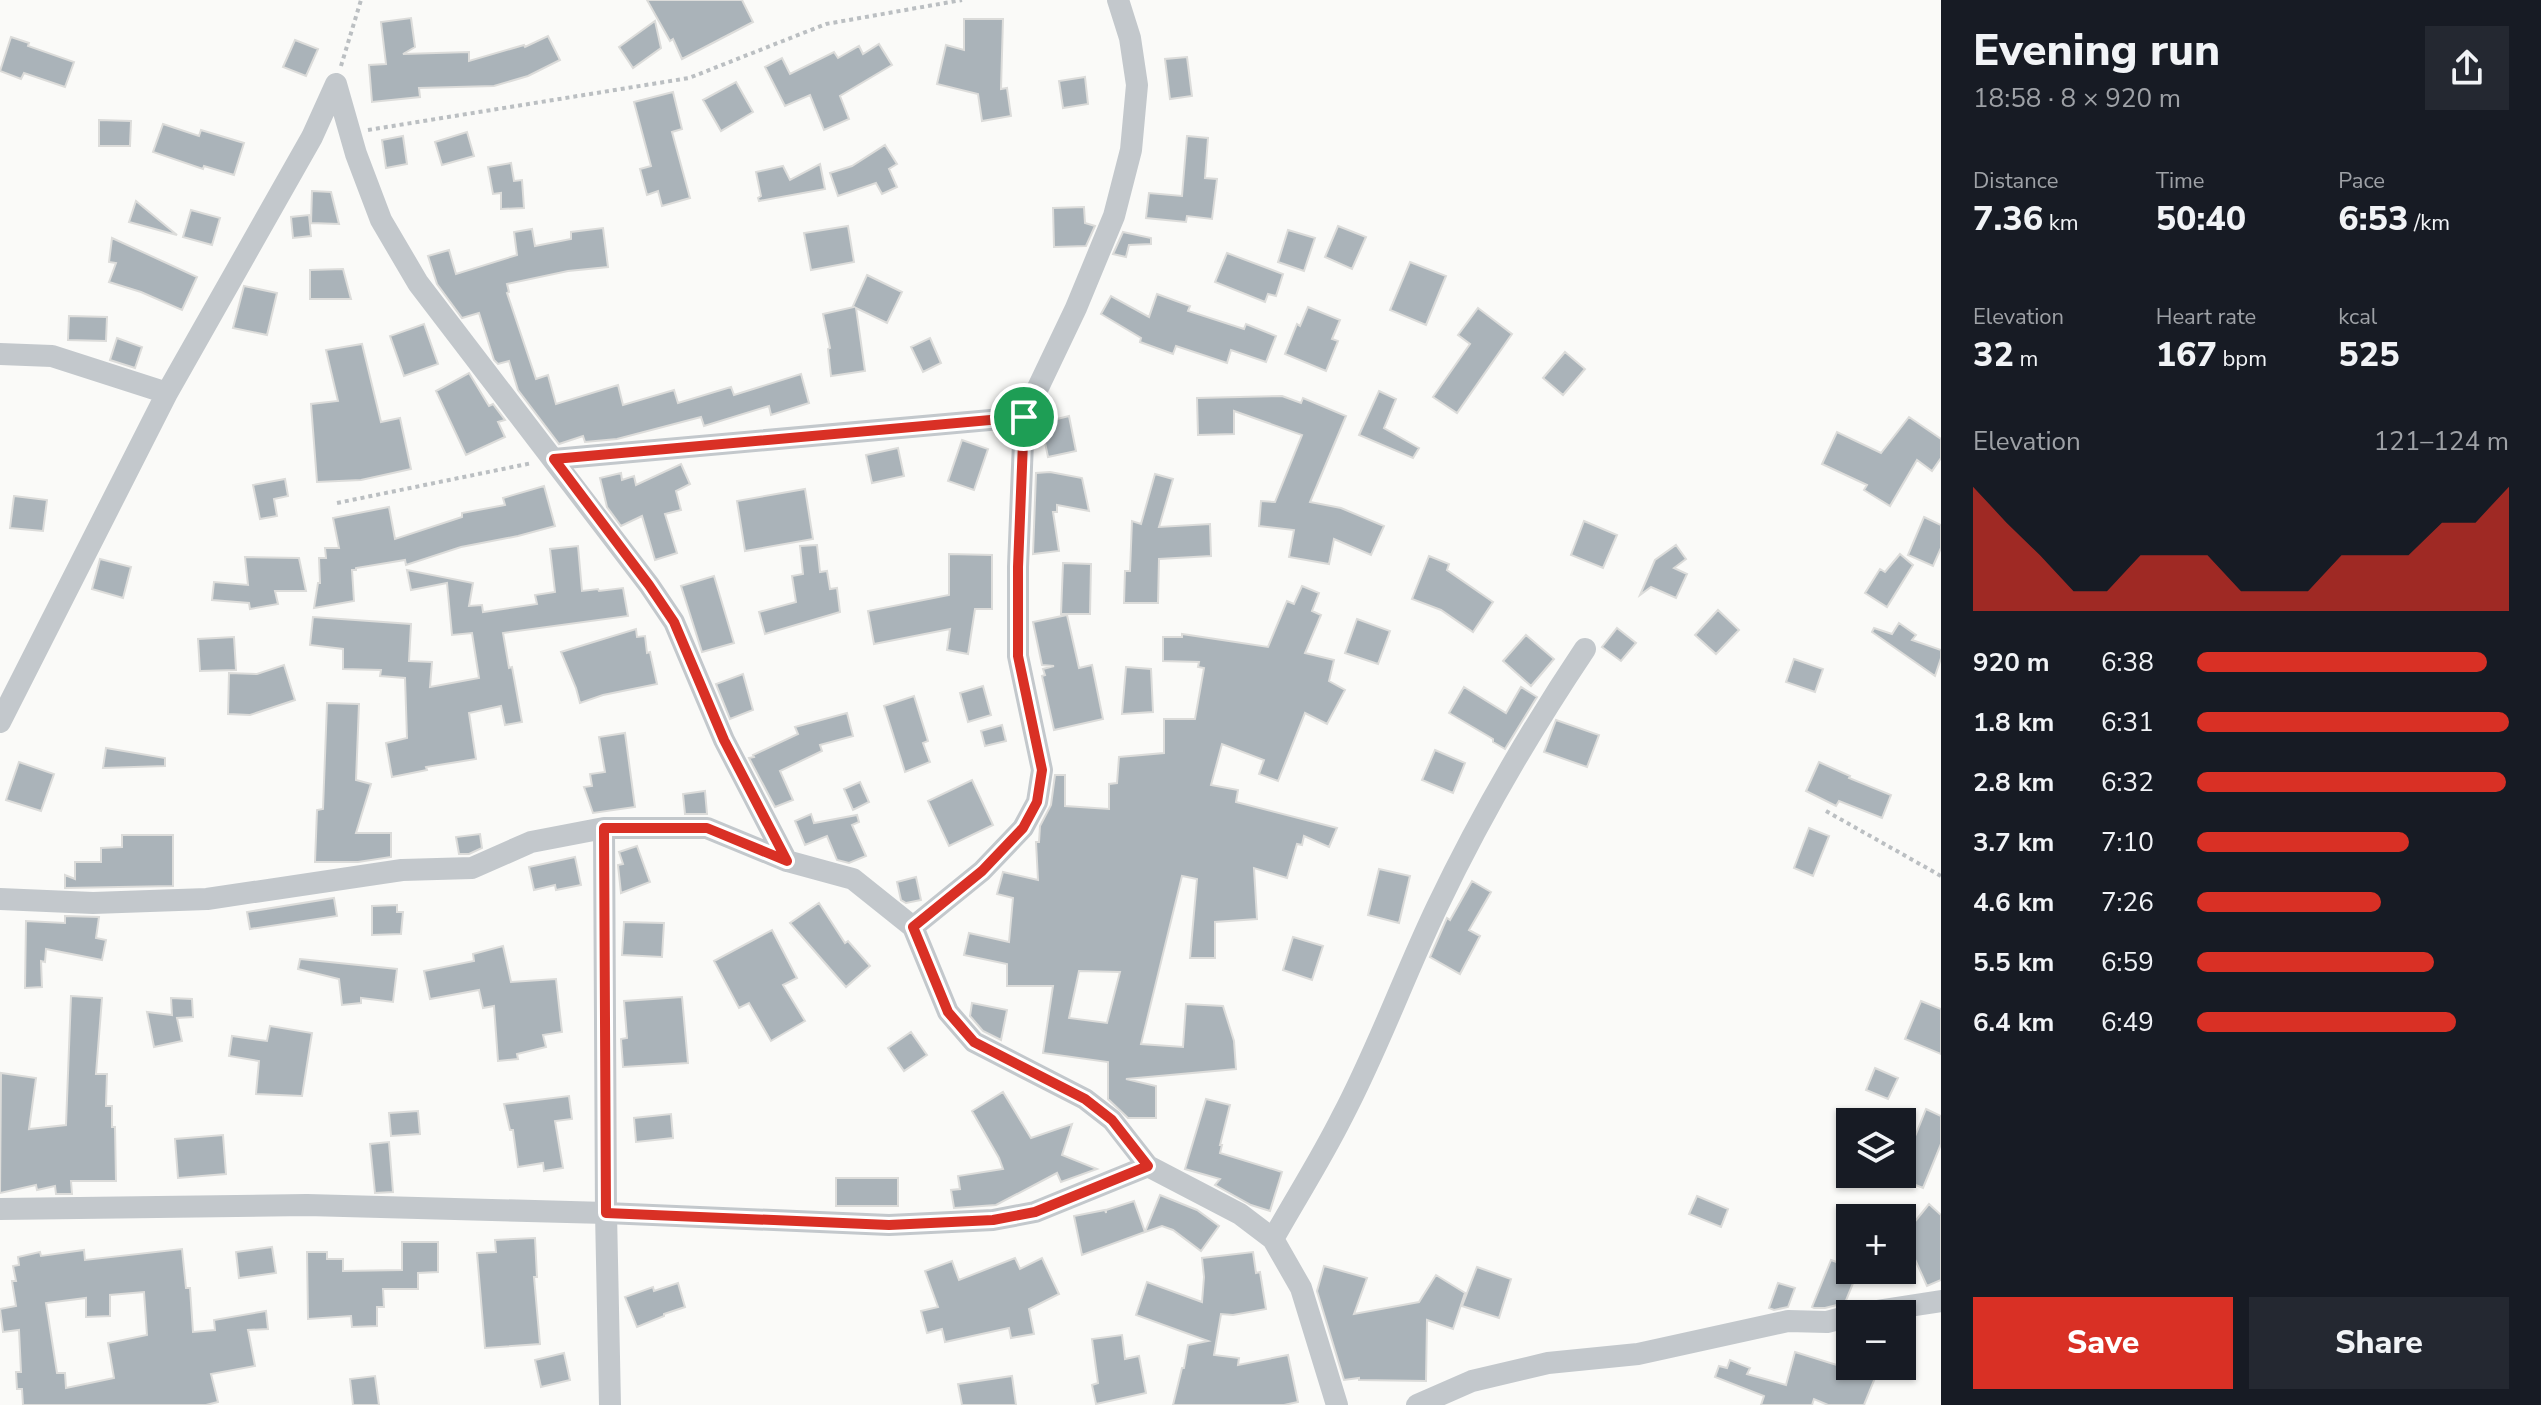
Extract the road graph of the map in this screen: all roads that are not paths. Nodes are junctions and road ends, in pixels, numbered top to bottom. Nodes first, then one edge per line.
1 (1118, 0) edge
2 (0, 354) edge
3 (167, 393) junction
4 (1024, 417) junction
5 (554, 459) junction
6 (1585, 649) dead end
7 (0, 722) edge
8 (604, 828) junction
9 (787, 861) junction
10 (0, 899) edge
11 (913, 927) junction
12 (1148, 1166) junction
13 (0, 1209) edge
14 (606, 1213) junction
15 (1273, 1239) junction
16 (1941, 1301) edge
17 (1916, 1305) edge
18 (1836, 1320) edge
19 (610, 1405) edge
20 (1337, 1405) edge
21 (1417, 1405) edge

1 - 4 street
2 - 3 street
3 - 5 street
3 - 7 street
4 - 5 street
4 - 11 street
5 - 9 street
6 - 15 street
8 - 9 street
8 - 10 street
8 - 14 street
9 - 11 street
11 - 12 street
12 - 14 street
12 - 15 street
13 - 14 street
14 - 19 street
15 - 20 street
16 - 17 street
18 - 21 street

